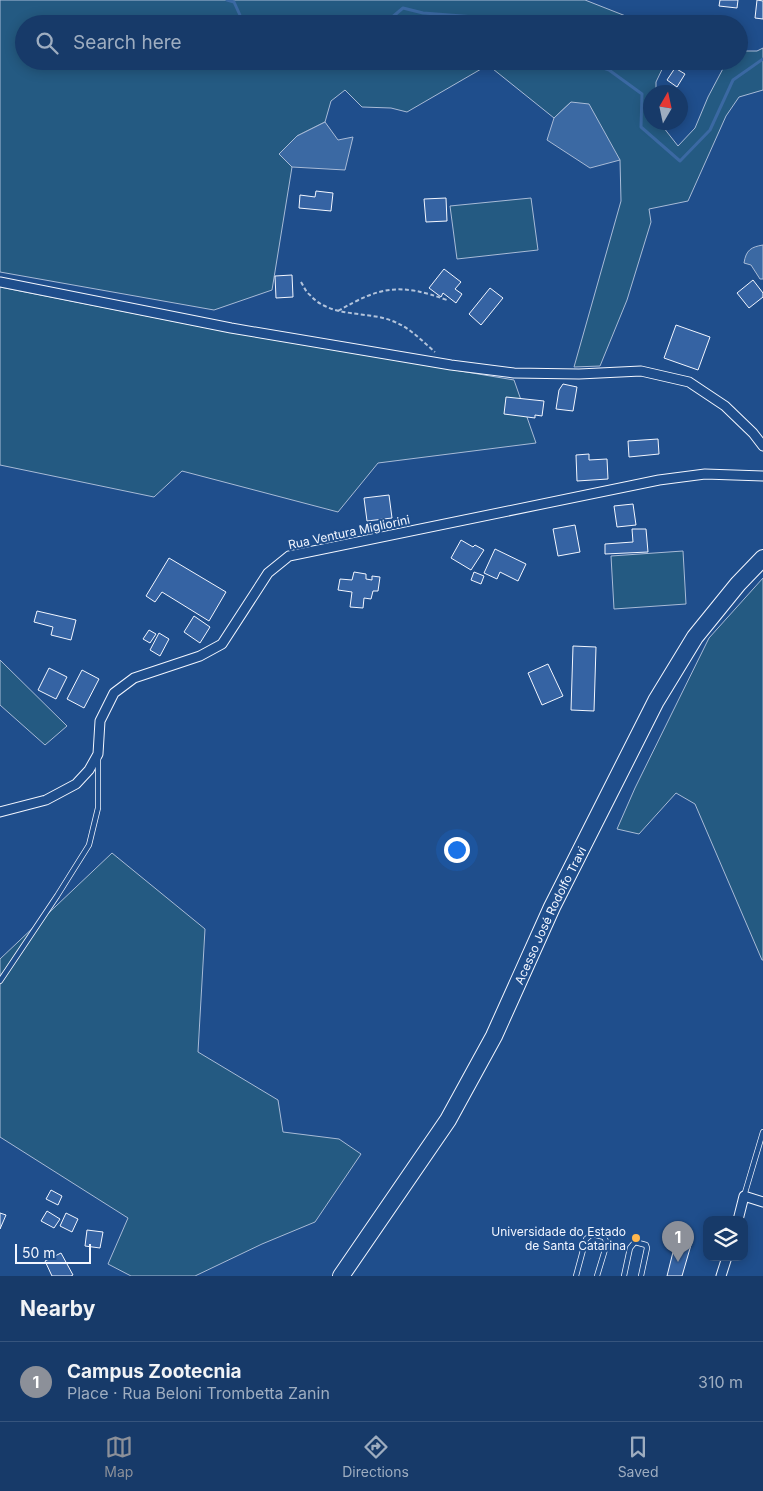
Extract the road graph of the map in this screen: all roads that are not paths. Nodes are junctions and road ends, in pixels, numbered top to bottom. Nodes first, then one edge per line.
1 (0, 282) edge
2 (763, 446) edge
3 (763, 476) edge
4 (763, 558) edge
5 (98, 754) junction
6 (0, 812) edge
7 (0, 980) edge
8 (763, 1132) edge
9 (744, 1196) junction
10 (763, 1202) edge
11 (739, 1216) edge
12 (726, 1261) edge
13 (340, 1276) edge
14 (576, 1276) edge
15 (598, 1276) edge
16 (624, 1276) edge
17 (641, 1276) edge
18 (721, 1276) edge

1 - 2 street
3 - 5 street, Rua Ventura Migliorini
4 - 13 highway, Acesso José Rodolfo Travi
5 - 6 street, Rua Ventura Migliorini
5 - 7 lane
8 - 9 lane
9 - 10 street
9 - 11 street
12 - 18 street
14 - 15 lane
16 - 17 lane

